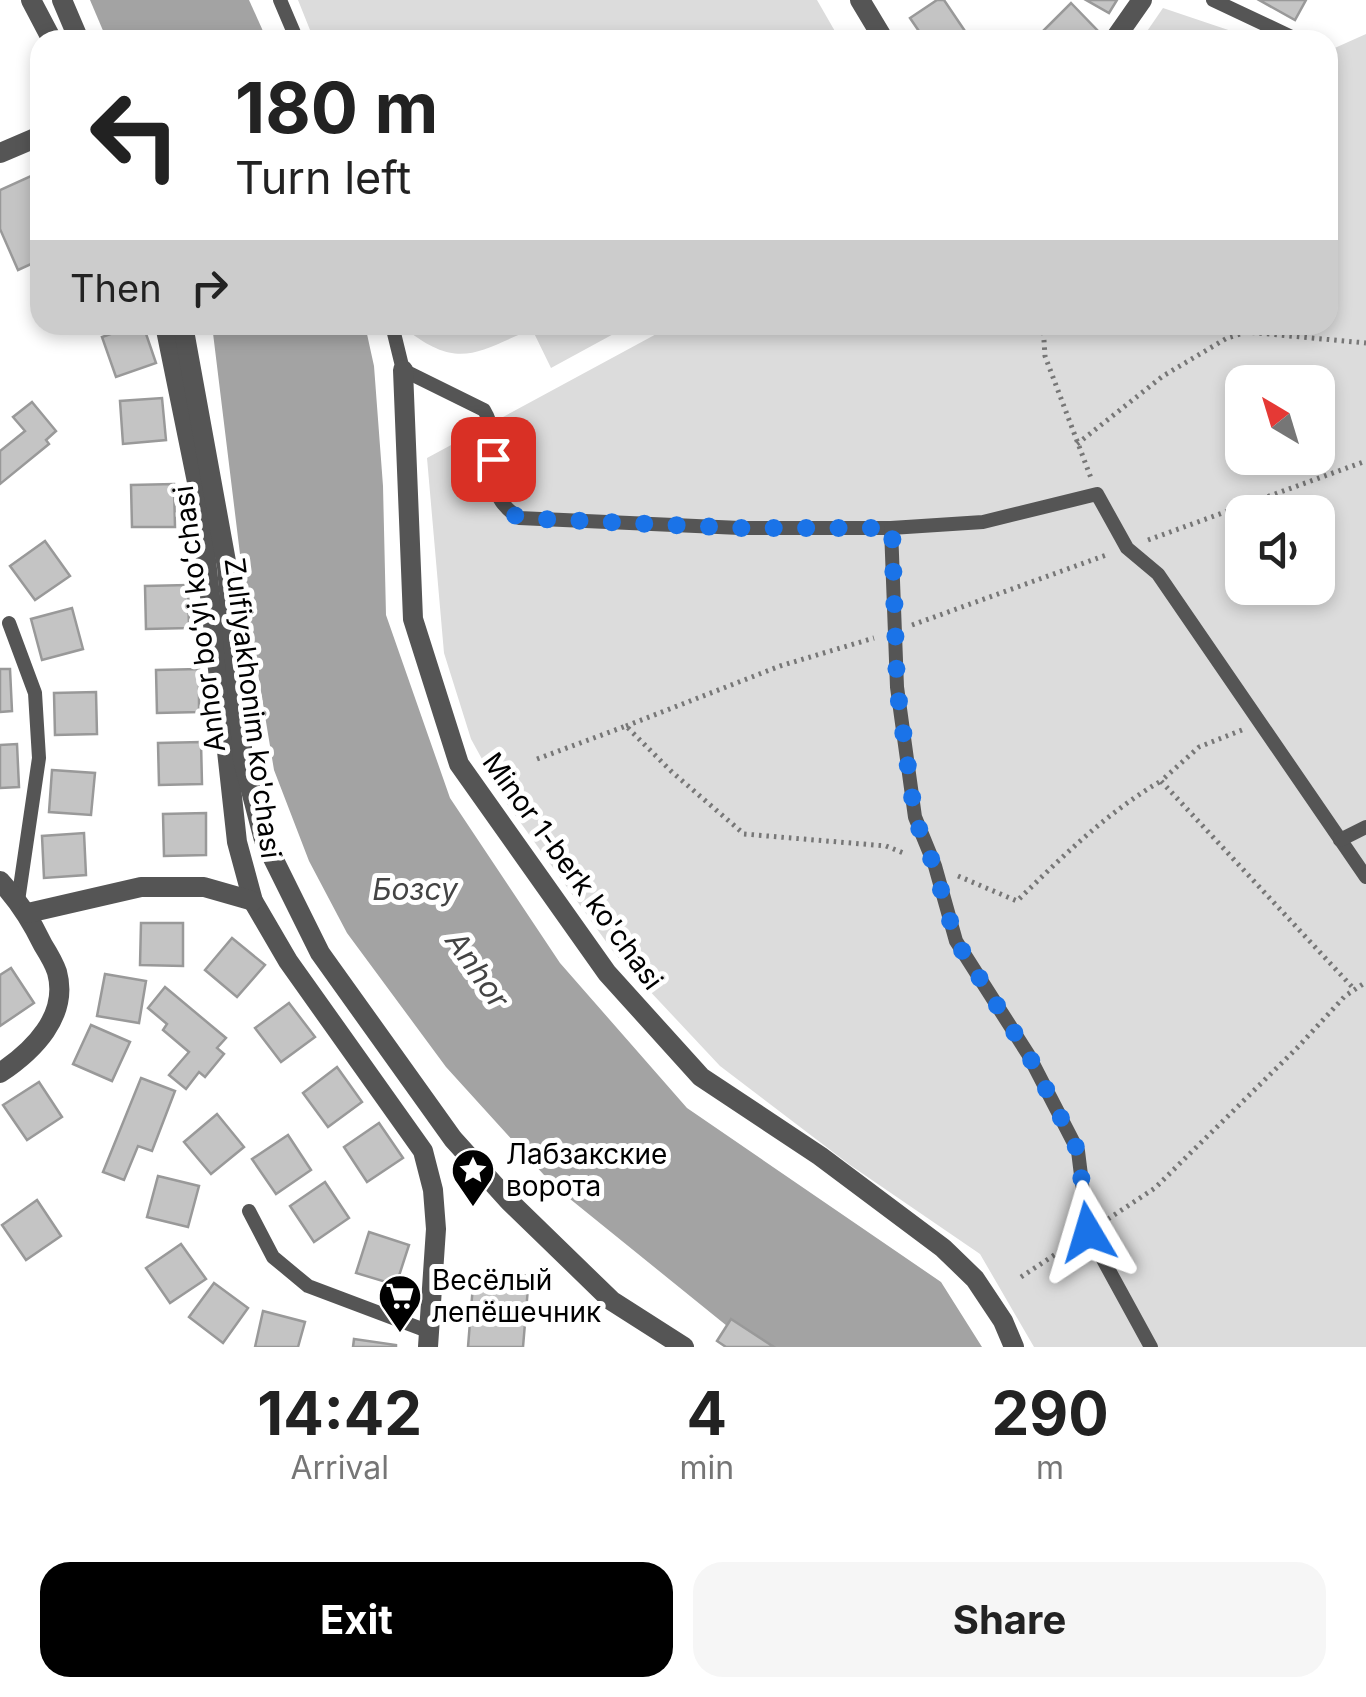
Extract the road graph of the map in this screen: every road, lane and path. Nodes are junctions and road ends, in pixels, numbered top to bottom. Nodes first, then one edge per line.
1 (30, 0) edge
2 (62, 0) edge
3 (280, 0) edge
4 (860, 0) edge
5 (1142, 0) edge
6 (1213, 0) edge
7 (46, 30) edge
8 (75, 30) edge
9 (293, 30) edge
10 (878, 30) edge
11 (1121, 30) edge
12 (1277, 30) edge
13 (30, 140) edge
14 (0, 154) edge
15 (168, 335) edge
16 (185, 335) edge
17 (394, 335) edge
18 (1043, 335) edge
19 (1236, 335) edge
20 (1279, 335) edge
21 (1366, 343) edge
22 (403, 370) junction
23 (1077, 444) junction
24 (1366, 462) edge
25 (1097, 494) junction
26 (892, 528) junction
27 (1127, 548) junction
28 (9, 623) dead end
29 (1260, 724) junction
30 (538, 759) dead end
31 (1161, 781) junction
32 (1366, 826) edge
33 (1340, 840) junction
34 (934, 866) junction
35 (1366, 877) edge
36 (0, 881) edge
37 (253, 901) junction
38 (23, 907) junction
39 (1366, 982) edge
40 (1355, 990) junction
41 (0, 1072) edge
42 (249, 1211) dead end
43 (1088, 1232) junction
44 (1021, 1278) dead end
45 (429, 1339) edge
46 (684, 1347) edge
47 (1014, 1347) edge
48 (1151, 1347) edge

1 - 7 street
2 - 8 street
3 - 9 lane
4 - 10 street
5 - 11 street
6 - 12 lane
13 - 14 street
15 - 37 street, Zulfiyakhonim ko'chasi
16 - 46 street, Anhor boʻyi koʻchasi
17 - 22 lane, Minor 1-berk ko'chasi
18 - 23 path
19 - 23 path
20 - 21 path
22 - 26 lane
22 - 47 street, Minor 1-berk ko'chasi
23 - 25 path
24 - 27 path
25 - 26 lane
25 - 27 lane
26 - 34 lane
27 - 29 lane
28 - 38 lane
29 - 31 path
29 - 33 lane
30 - 34 path
31 - 34 path
31 - 40 path
32 - 33 lane
33 - 35 lane
34 - 43 lane
36 - 38 street
37 - 38 street
37 - 45 street, Zulfiyakhonim ko'chasi
38 - 41 street
39 - 40 path
40 - 43 path
42 - 45 lane
43 - 44 path
43 - 48 lane

